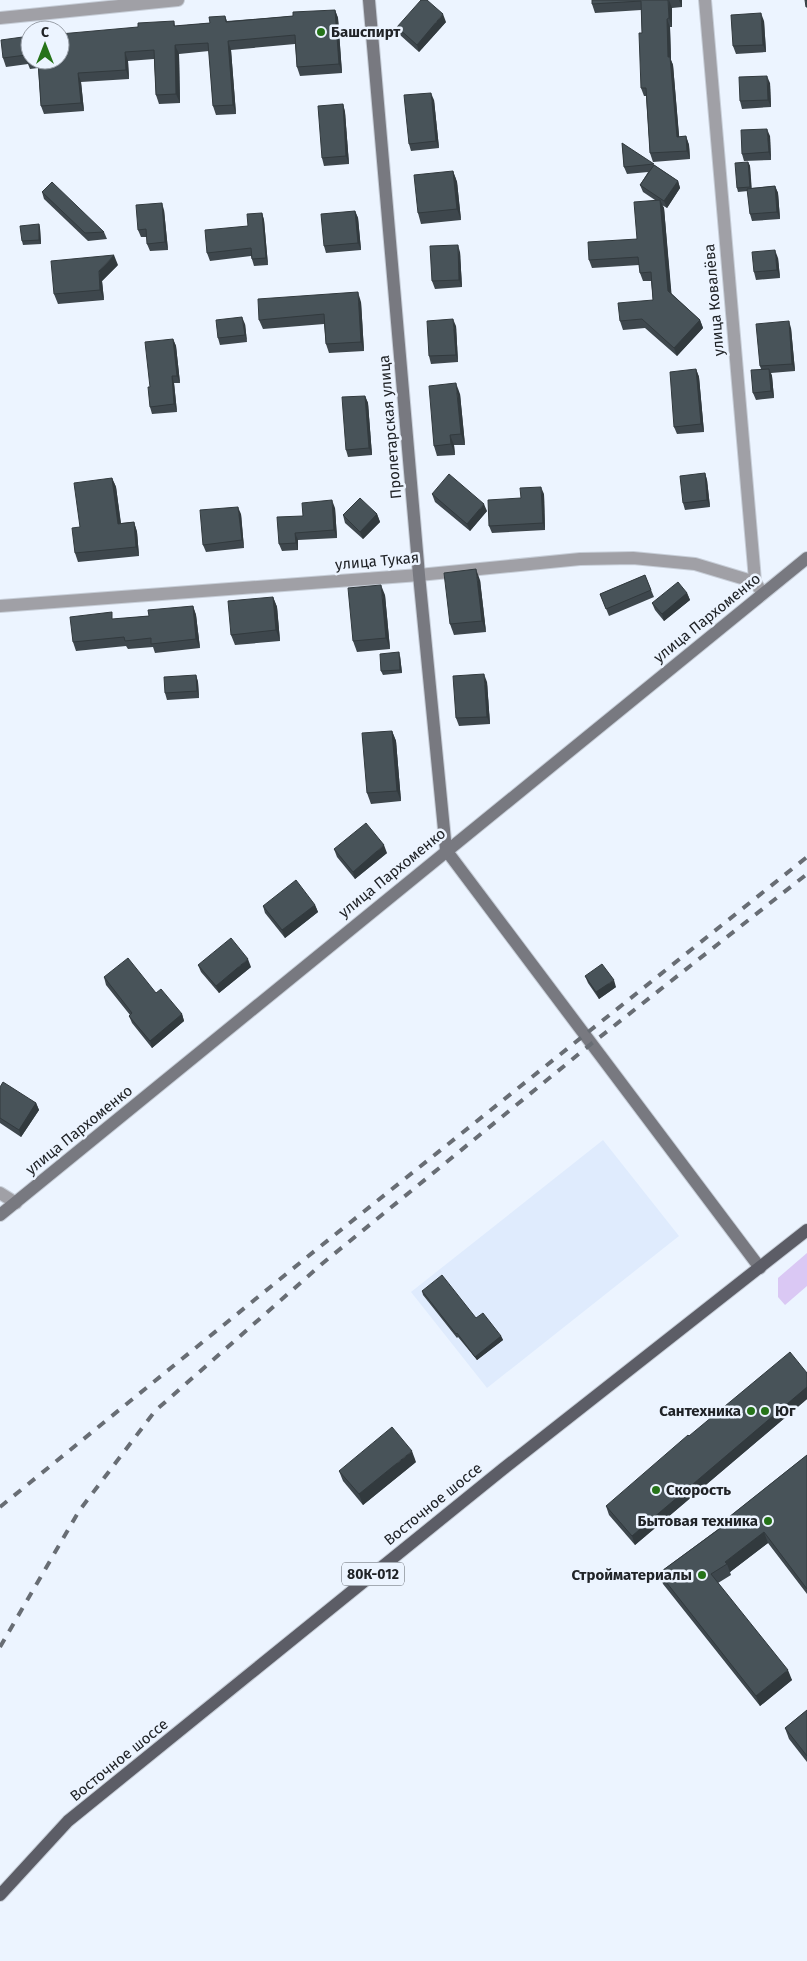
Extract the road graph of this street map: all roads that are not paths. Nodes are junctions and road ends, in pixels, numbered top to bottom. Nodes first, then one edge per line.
1 (178, 0) edge
2 (369, 0) edge
3 (705, 0) edge
4 (147, 1) edge
5 (0, 18) edge
6 (807, 558) edge
7 (419, 575) junction
8 (755, 582) junction
9 (763, 594) junction
10 (0, 606) edge
11 (446, 850) junction
12 (0, 1194) edge
13 (16, 1203) junction
14 (0, 1215) edge
15 (807, 1230) edge
16 (760, 1268) junction
17 (0, 1895) edge

1 - 4 street
2 - 7 main road, Пролетарская улица
3 - 8 street, улица Ковалёва
4 - 5 street
6 - 9 main road, улица Пархоменко
7 - 8 street, улица Тукая
7 - 10 street, улица Тукая
7 - 11 main road, Пролетарская улица
8 - 9 street, улица Ковалёва
9 - 11 main road, улица Пархоменко
11 - 13 main road, улица Пархоменко
11 - 16 main road
12 - 13 street
13 - 14 main road, улица Пархоменко
15 - 16 main road, Восточное шоссе / 80К-012
16 - 17 main road, Восточное шоссе / 80К-012

